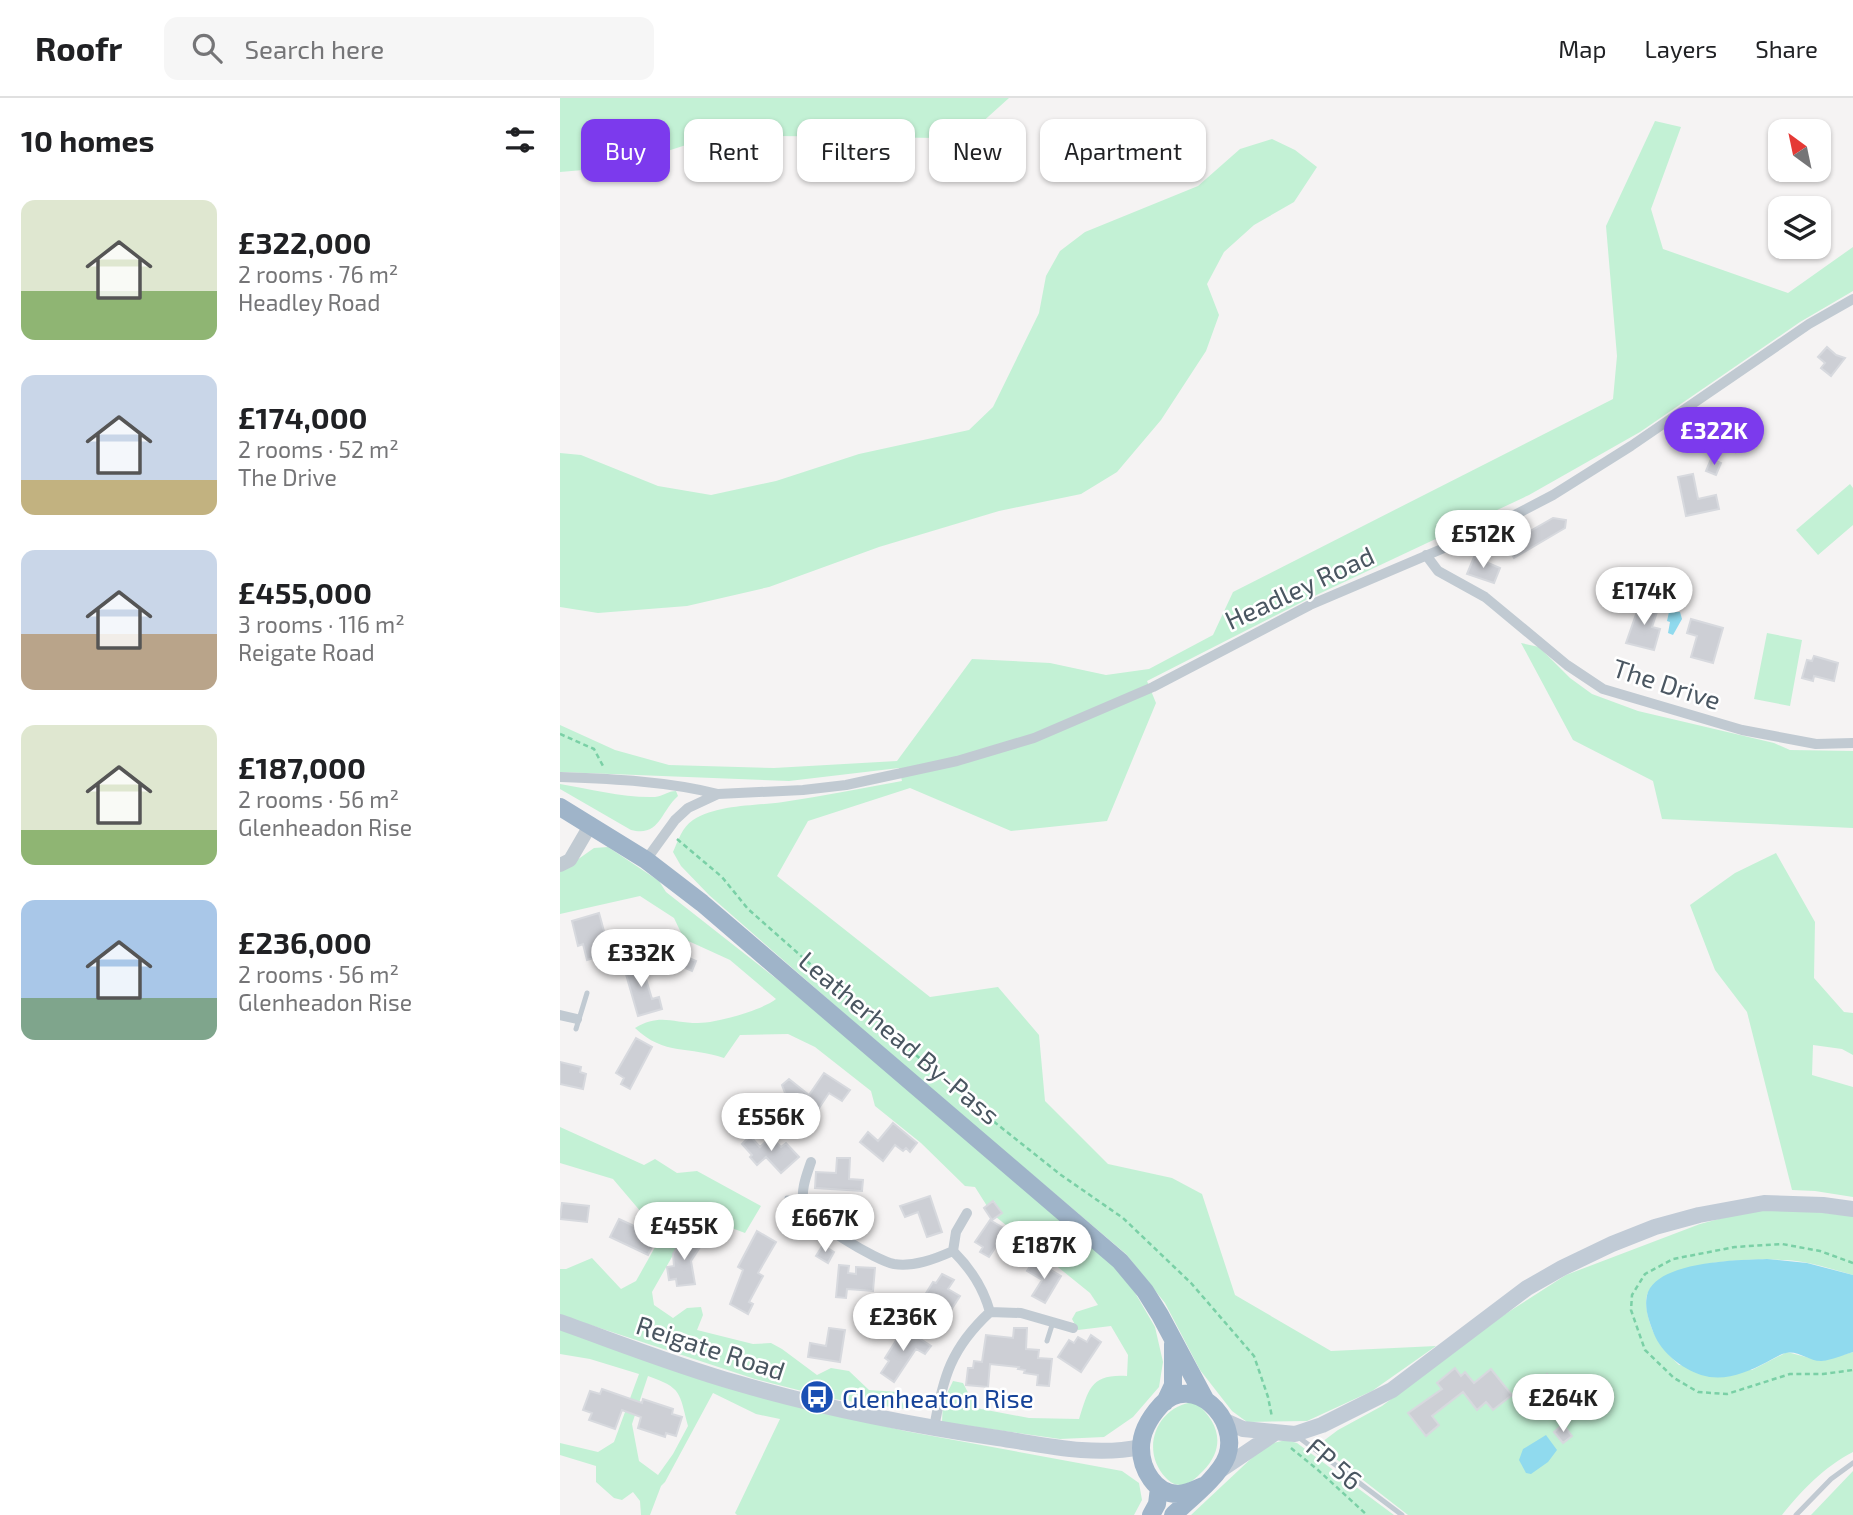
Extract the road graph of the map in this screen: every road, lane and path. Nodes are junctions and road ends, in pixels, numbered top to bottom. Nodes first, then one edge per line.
1 (1853, 299) edge
2 (1426, 555) junction
3 (560, 734) edge
4 (1853, 743) edge
5 (560, 777) edge
6 (610, 779) junction
7 (718, 794) junction
8 (560, 807) edge
9 (591, 824) junction
10 (667, 830) junction
11 (646, 860) junction
12 (560, 865) edge
13 (587, 993) dead end
14 (560, 1015) edge
15 (577, 1023) joint
16 (811, 1162) dead end
17 (787, 1198) dead end
18 (803, 1199) junction
19 (1853, 1209) edge
20 (967, 1213) dead end
21 (953, 1251) junction
22 (1853, 1263) edge
23 (990, 1312) junction
24 (560, 1322) edge
25 (1052, 1322) junction
26 (1073, 1328) dead end
27 (1172, 1340) junction
28 (1047, 1341) dead end
29 (1853, 1370) edge
30 (1205, 1399) junction
31 (1165, 1402) junction
32 (1223, 1420) junction
33 (934, 1428) junction
34 (1275, 1433) junction
35 (1295, 1434) junction
36 (1140, 1447) junction
37 (1853, 1463) edge
38 (1219, 1471) junction
39 (1203, 1486) junction
40 (1159, 1488) junction
41 (1151, 1515) edge
42 (1173, 1515) edge
43 (1367, 1515) edge
44 (1402, 1515) edge
45 (1796, 1515) edge

1 - 2 street, Headley Road
2 - 4 street, The Drive
2 - 7 street, Headley Road
3 - 6 path
5 - 6 street, Headley Road
6 - 7 street, Headley Road
7 - 10 street, Headley Road
8 - 9 highway, Leatherhead By-Pass
9 - 11 highway, Leatherhead By-Pass
9 - 12 street
10 - 11 street, Headley Road
10 - 34 path
11 - 27 highway, Leatherhead By-Pass
13 - 15 lane
14 - 15 street
16 - 18 street
17 - 18 lane
18 - 21 street
19 - 35 main road
20 - 21 street
21 - 23 street
22 - 29 path
23 - 25 street
23 - 33 street
24 - 33 main road, Reigate Road
25 - 26 street
25 - 28 lane
27 - 30 highway, Leatherhead By-Pass
27 - 31 highway, Leatherhead By-Pass
30 - 31 highway
30 - 32 highway
31 - 36 highway
32 - 34 main road
32 - 38 highway
33 - 36 main road, Reigate Road
34 - 35 main road
34 - 38 main road
35 - 43 path, FP 56
35 - 44 lane
36 - 40 highway
37 - 45 lane
38 - 39 highway
39 - 40 highway
39 - 42 highway
40 - 41 highway

